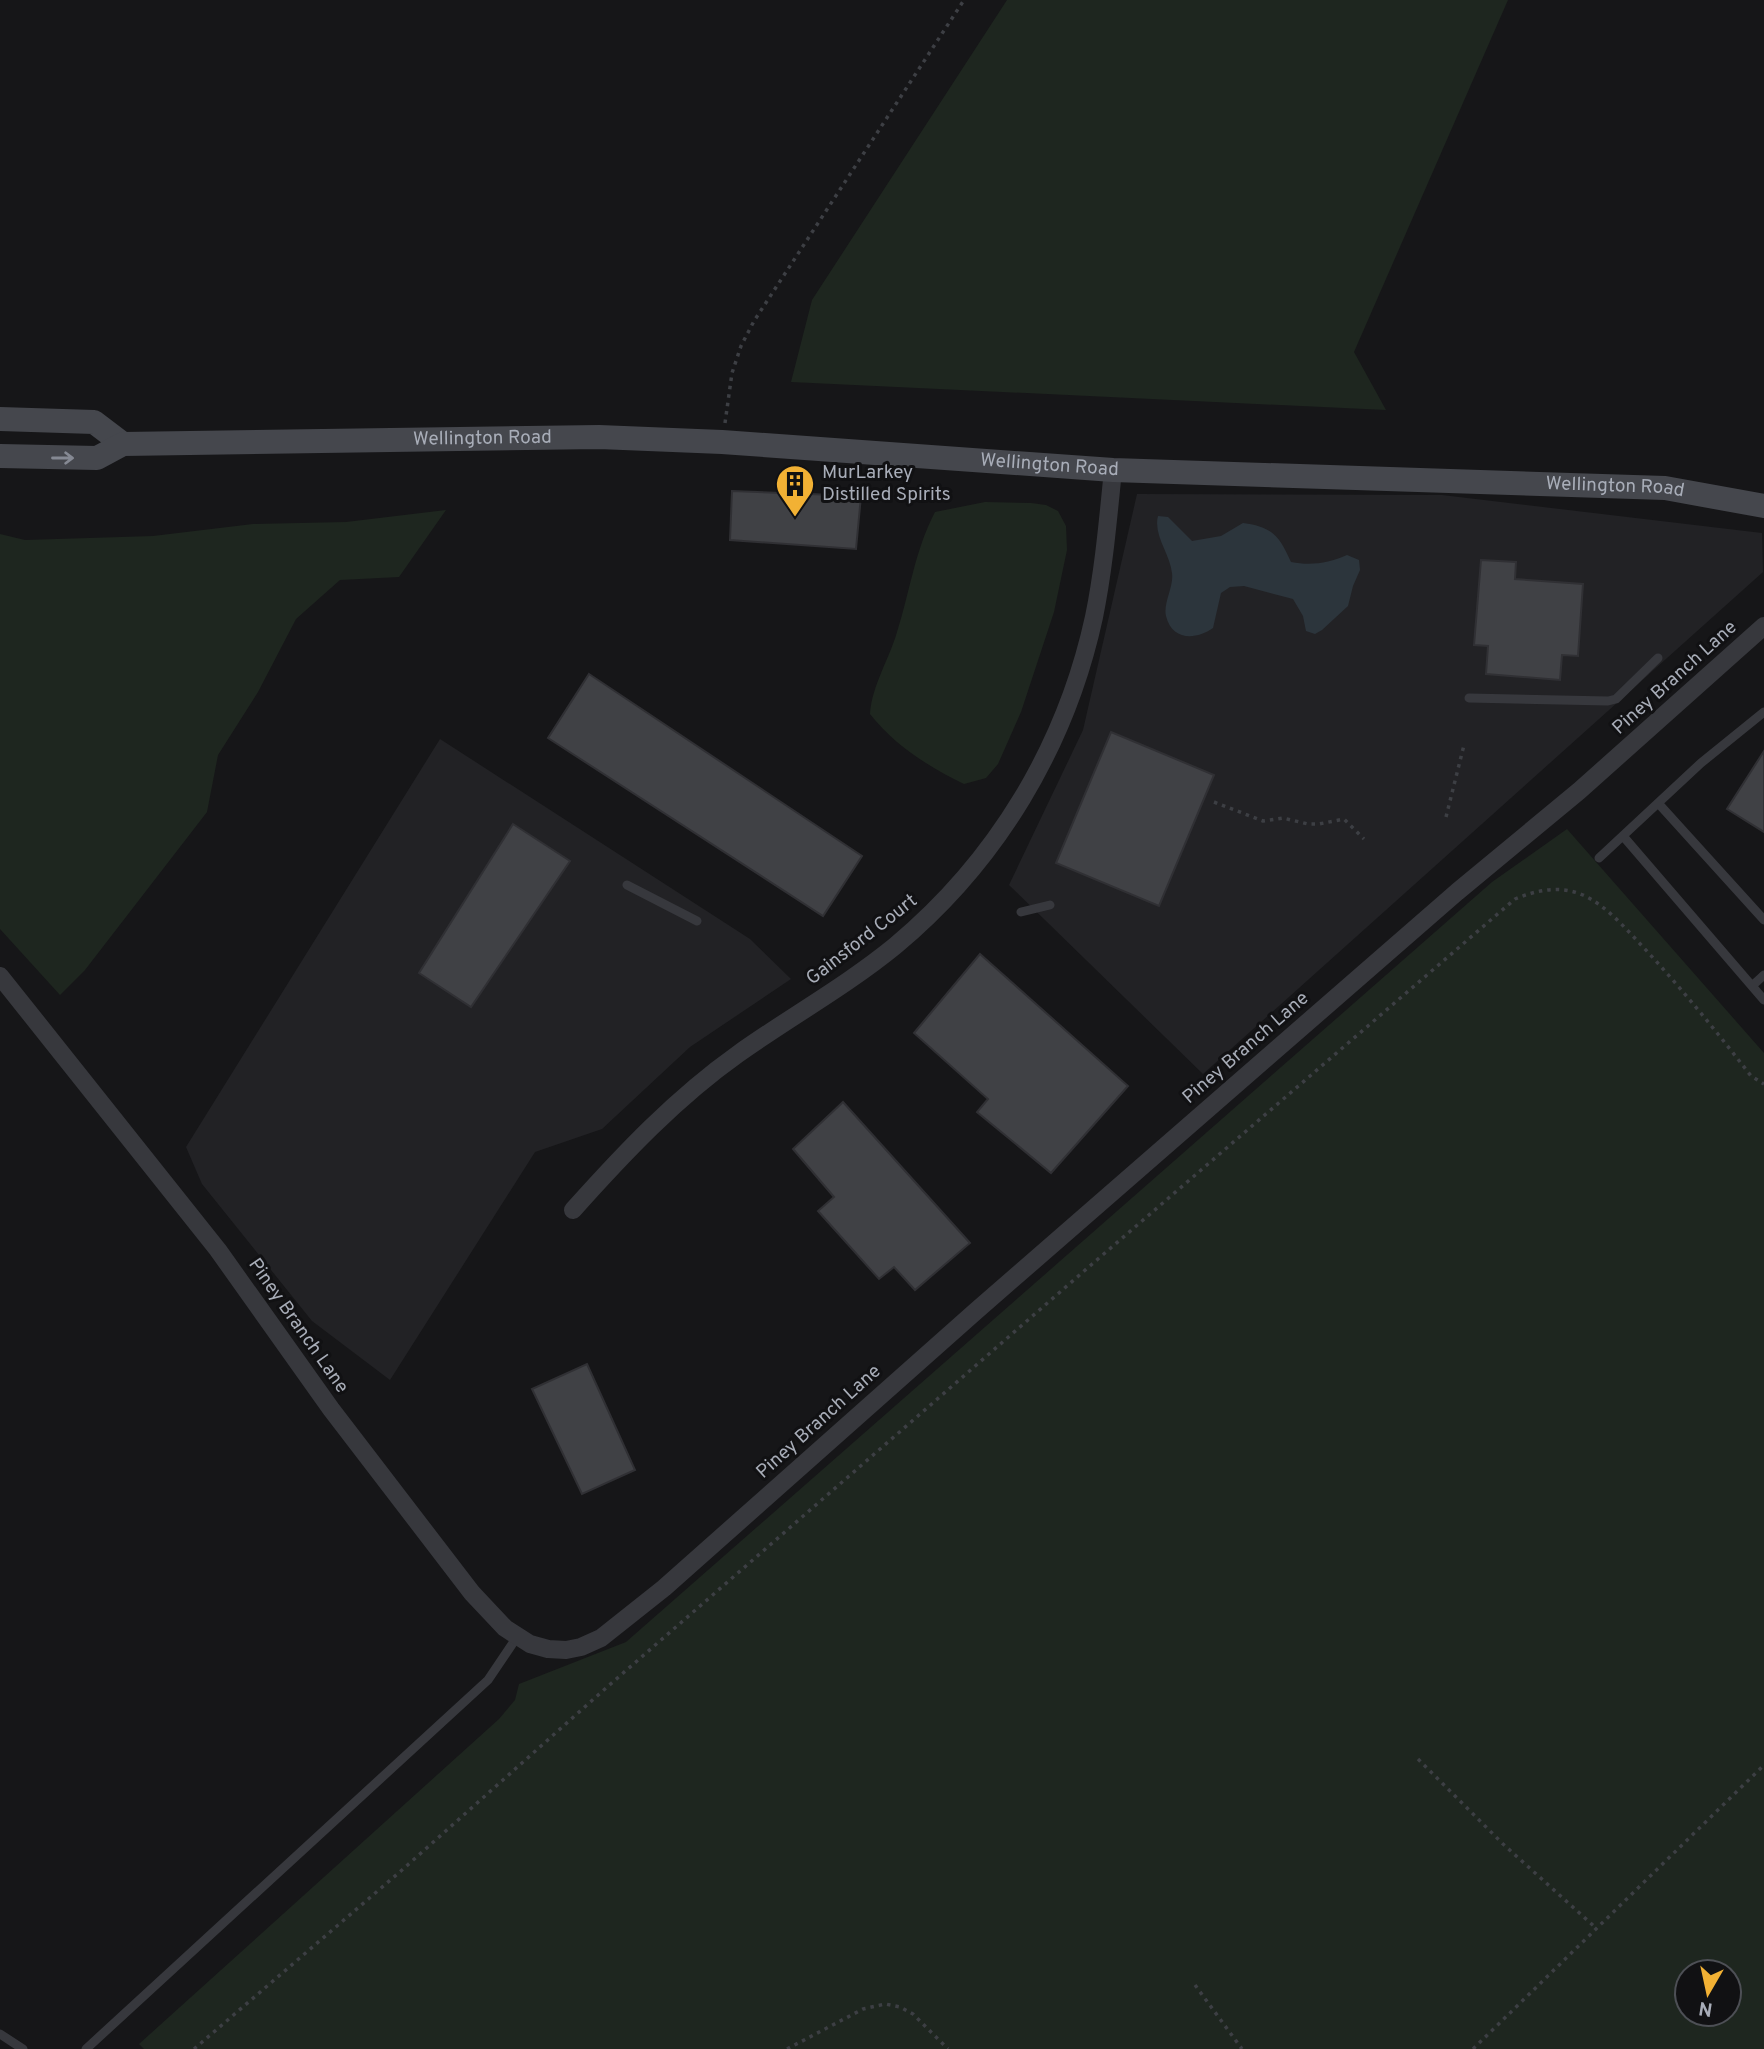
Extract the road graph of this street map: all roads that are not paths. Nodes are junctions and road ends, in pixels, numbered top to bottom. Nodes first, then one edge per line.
1 (0, 419) edge
2 (123, 444) junction
3 (0, 456) edge
4 (1113, 470) junction
5 (1764, 506) edge
6 (1764, 626) edge
7 (1658, 658) dead end
8 (1469, 698) dead end
9 (1764, 712) edge
10 (1658, 803) junction
11 (1623, 836) junction
12 (1599, 858) dead end
13 (627, 885) dead end
14 (1050, 905) dead end
15 (1021, 912) dead end
16 (1764, 920) edge
17 (696, 921) dead end
18 (1764, 975) edge
19 (0, 976) edge
20 (1752, 986) junction
21 (1764, 1000) edge
22 (573, 1210) dead end
23 (517, 1637) junction
24 (0, 2034) edge
25 (23, 2049) edge
26 (86, 2049) edge

1 - 2 main road
3 -> 2 main road, Wellington Road
2 - 4 main road, Wellington Road
4 - 5 main road, Wellington Road
4 - 22 street, Gainsford Court
6 - 23 street, Piney Branch Lane
7 - 8 lane
9 - 10 lane
10 - 11 lane
10 - 16 lane
11 - 12 lane
11 - 20 lane
13 - 17 lane
14 - 15 lane
18 - 20 lane
19 - 23 street, Piney Branch Lane
20 - 21 lane
23 - 26 lane
24 - 25 lane

